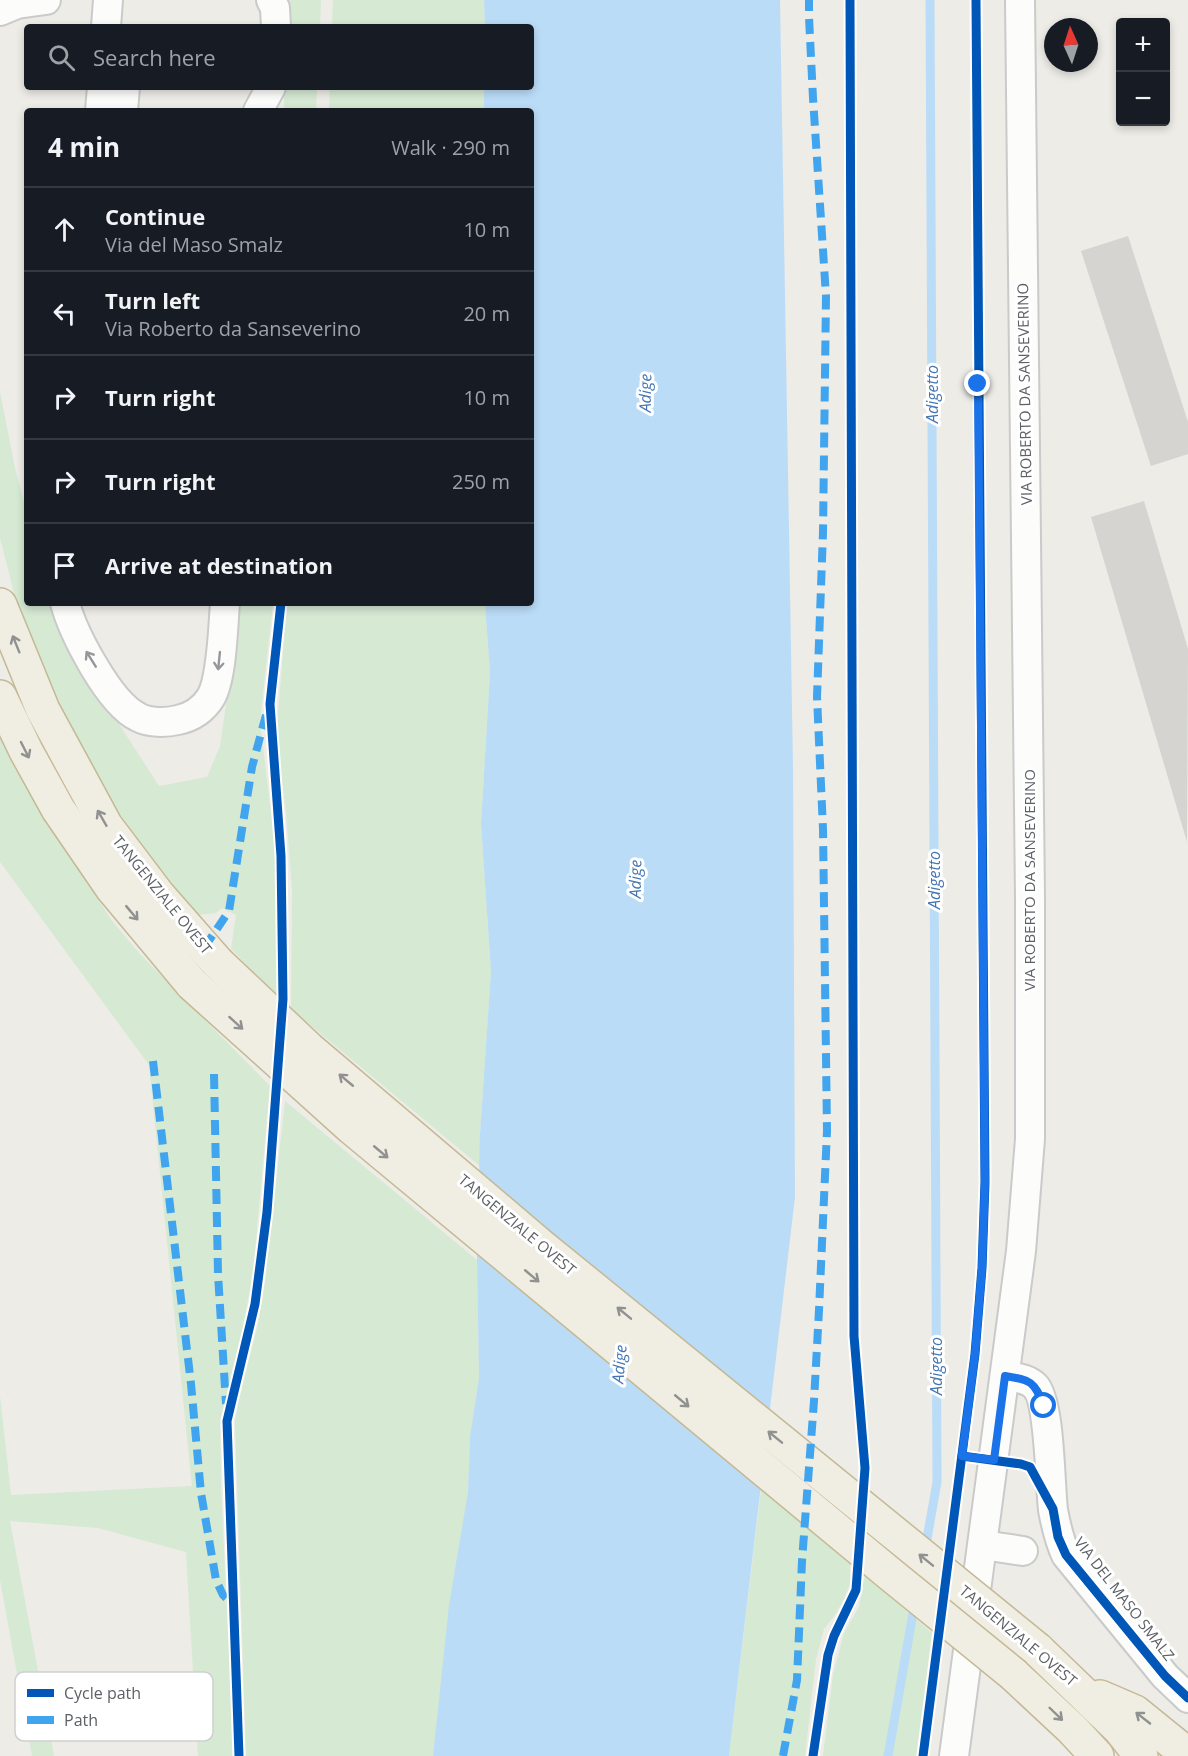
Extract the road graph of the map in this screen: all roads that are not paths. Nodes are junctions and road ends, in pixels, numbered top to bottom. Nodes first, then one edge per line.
1 (46, 0) edge
2 (271, 0) edge
3 (1020, 0) edge
4 (0, 11) edge
5 (276, 24) edge
6 (102, 90) edge
7 (125, 90) edge
8 (252, 90) edge
9 (270, 90) edge
10 (272, 90) edge
11 (100, 108) edge
12 (123, 108) edge
13 (250, 108) edge
14 (260, 108) edge
15 (271, 108) edge
16 (0, 605) edge
17 (66, 606) edge
18 (225, 606) edge
19 (0, 697) edge
20 (1005, 1376) junction
21 (983, 1545) junction
22 (1023, 1551) dead end
23 (1077, 1686) junction
24 (1188, 1698) edge
25 (1188, 1755) edge
26 (954, 1756) edge
27 (1097, 1756) edge
28 (1142, 1756) edge

1 - 4 street
2 - 5 street
3 - 20 street, VIA ROBERTO DA SANSEVERINO
6 - 11 street
7 - 12 street
8 - 13 street
9 - 14 street
10 - 15 street
23 -> 16 highway, TANGENZIALE OVEST, bridge
18 -> 17 street
19 -> 27 highway, TANGENZIALE OVEST, bridge
20 - 21 street, VIA ROBERTO DA SANSEVERINO
20 - 24 street, VIA DEL MASO SMALZ
21 - 22 street
21 - 26 street, VIA ROBERTO DA SANSEVERINO
25 -> 23 highway
23 - 28 highway, TANGENZIALE OVEST

